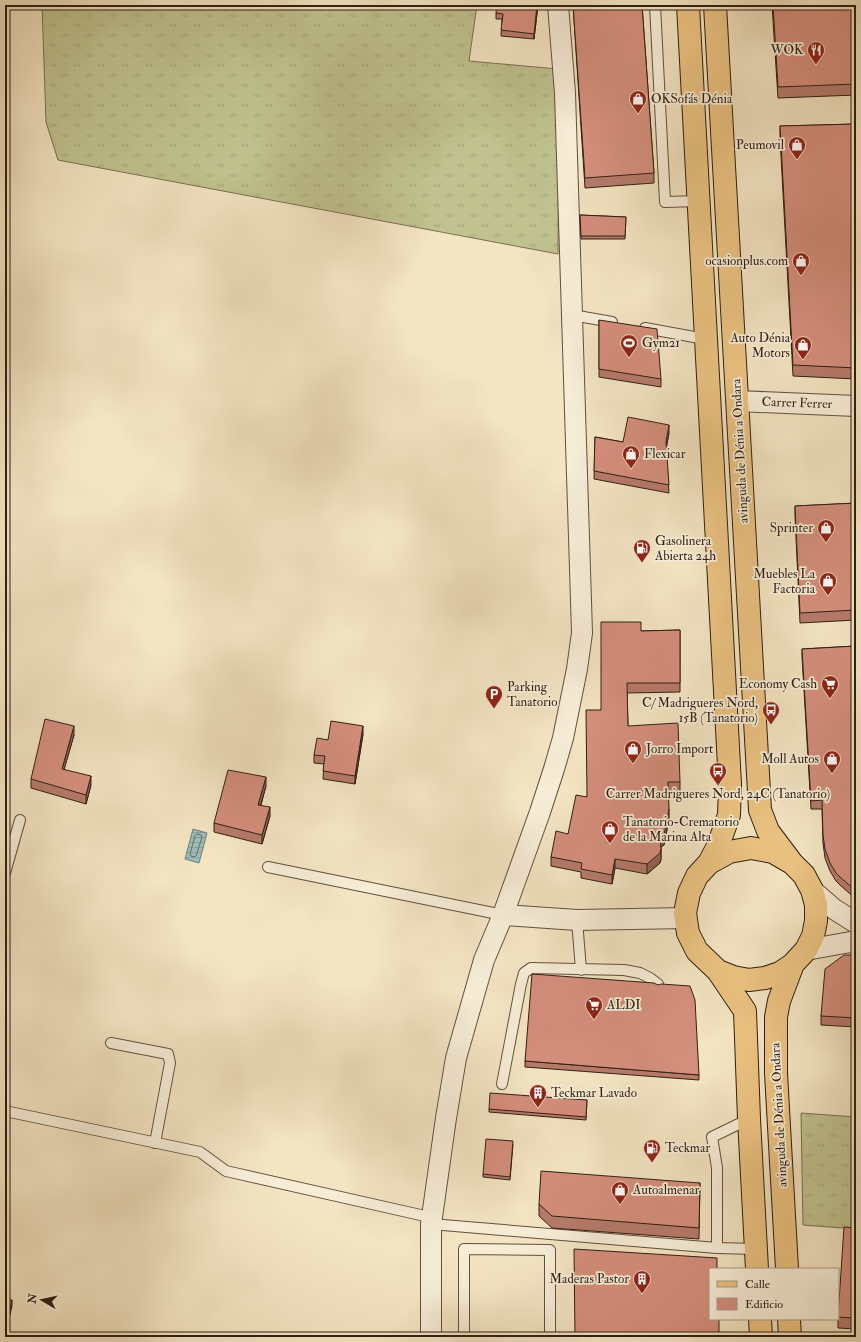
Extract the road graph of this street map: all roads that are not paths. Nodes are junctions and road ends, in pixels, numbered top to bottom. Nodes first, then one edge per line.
1 (558, 5) edge
2 (655, 5) edge
3 (688, 5) edge
4 (715, 5) edge
5 (699, 201) junction
6 (572, 315) junction
7 (705, 339) junction
8 (737, 401) junction
9 (856, 406) edge
10 (20, 820) dead end
11 (709, 863) junction
12 (792, 863) junction
13 (268, 867) dead end
14 (5, 873) edge
15 (812, 890) junction
16 (503, 915) junction
17 (686, 918) junction
18 (577, 920) junction
19 (856, 922) edge
20 (856, 941) edge
21 (800, 957) junction
22 (582, 970) junction
23 (718, 971) junction
24 (658, 984) edge
25 (111, 1043) dead end
26 (502, 1084) dead end
27 (5, 1111) edge
28 (749, 1119) junction
29 (155, 1143) junction
30 (431, 1224) junction
31 (717, 1248) junction
32 (756, 1259) edge
33 (787, 1268) edge
34 (760, 1320) edge
35 (789, 1320) edge
36 (430, 1337) edge
37 (464, 1337) edge
38 (550, 1337) edge
39 (761, 1337) edge
40 (790, 1337) edge

1 - 6 street
2 - 5 lane
3 - 5 main road
4 - 8 main road, avinguda de Dénia a Ondara
5 - 7 main road
6 - 7 lane
6 - 16 street
7 - 11 main road
8 - 9 street, Carrer Ferrer
8 - 12 main road, avinguda de Dénia a Ondara
10 - 14 lane
11 - 12 main road
11 - 17 main road
12 - 15 main road
13 - 16 lane
15 - 19 street
15 - 21 main road
16 - 18 street
16 - 30 street
17 - 18 street
17 - 23 main road
18 - 22 lane
20 - 21 street
21 - 23 main road
21 - 33 main road, avinguda de Dénia a Ondara
22 - 24 lane
22 - 26 lane
23 - 28 main road
25 - 29 lane
27 - 29 lane
28 - 31 lane
28 - 32 main road
29 - 30 lane
30 - 31 lane
30 - 36 street
31 - 32 lane
34 - 39 main road
35 - 40 main road
37 - 38 lane

